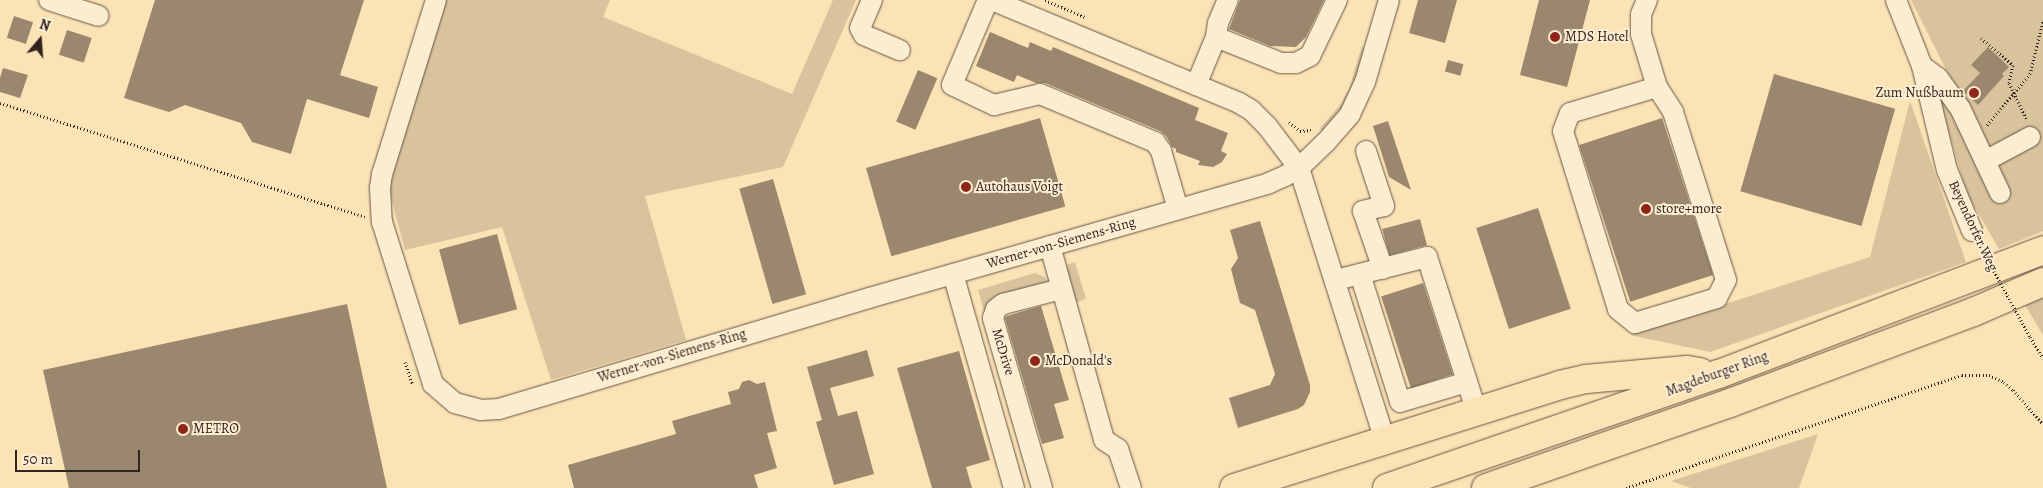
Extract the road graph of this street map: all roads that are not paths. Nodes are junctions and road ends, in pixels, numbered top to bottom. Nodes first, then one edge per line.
1 (49, 0) edge
2 (436, 0) edge
3 (872, 0) edge
4 (988, 0) edge
5 (992, 0) edge
6 (1228, 0) edge
7 (1337, 0) edge
8 (1389, 0) edge
9 (1646, 0) edge
10 (1896, 0) edge
11 (99, 16) dead end
12 (1216, 37) junction
13 (900, 50) dead end
14 (1922, 66) junction
15 (1196, 85) junction
16 (1657, 87) junction
17 (2030, 137) dead end
18 (1366, 151) dead end
19 (1985, 161) junction
20 (1299, 168) junction
21 (2000, 193) dead end
22 (1178, 209) junction
23 (1972, 230) road end
24 (1050, 246) junction
25 (2043, 250) edge
26 (1383, 269) junction
27 (954, 274) junction
28 (1360, 274) junction
29 (1336, 280) junction
30 (2043, 282) edge
31 (1061, 289) junction
32 (1719, 374) junction
33 (1467, 382) junction
34 (1476, 410) junction
35 (1385, 441) junction
36 (1014, 488) edge
37 (1042, 488) edge
38 (1131, 488) edge
39 (1234, 488) edge
40 (1387, 488) edge
41 (1486, 488) edge

1 - 11 street
2 - 27 street, Werner-von-Siemens-Ring
3 - 13 street
4 - 22 street
5 - 15 street
6 - 12 street
7 - 12 street
8 - 20 street, Werner-von-Siemens-Ring
9 - 16 street
10 - 14 street, Beyendorfer Weg
12 - 15 street
14 - 19 street
14 - 23 street, Beyendorfer Weg
15 - 20 street
16 - 16 street
17 - 19 street
18 - 26 street
19 - 21 street
20 - 22 street, Werner-von-Siemens-Ring
20 - 29 street
22 - 24 street, Werner-von-Siemens-Ring
24 - 27 street, Werner-von-Siemens-Ring
24 - 31 street
25 - 32 highway, Magdeburger Ring
26 - 28 street
26 - 33 street
27 - 36 street
28 - 29 street
28 - 33 street
29 - 35 street
30 - 41 highway
31 - 37 street, McDrive
31 - 38 street
32 - 34 highway
32 - 40 highway, Magdeburger Ring
33 - 34 street
34 - 35 highway
35 - 39 highway

